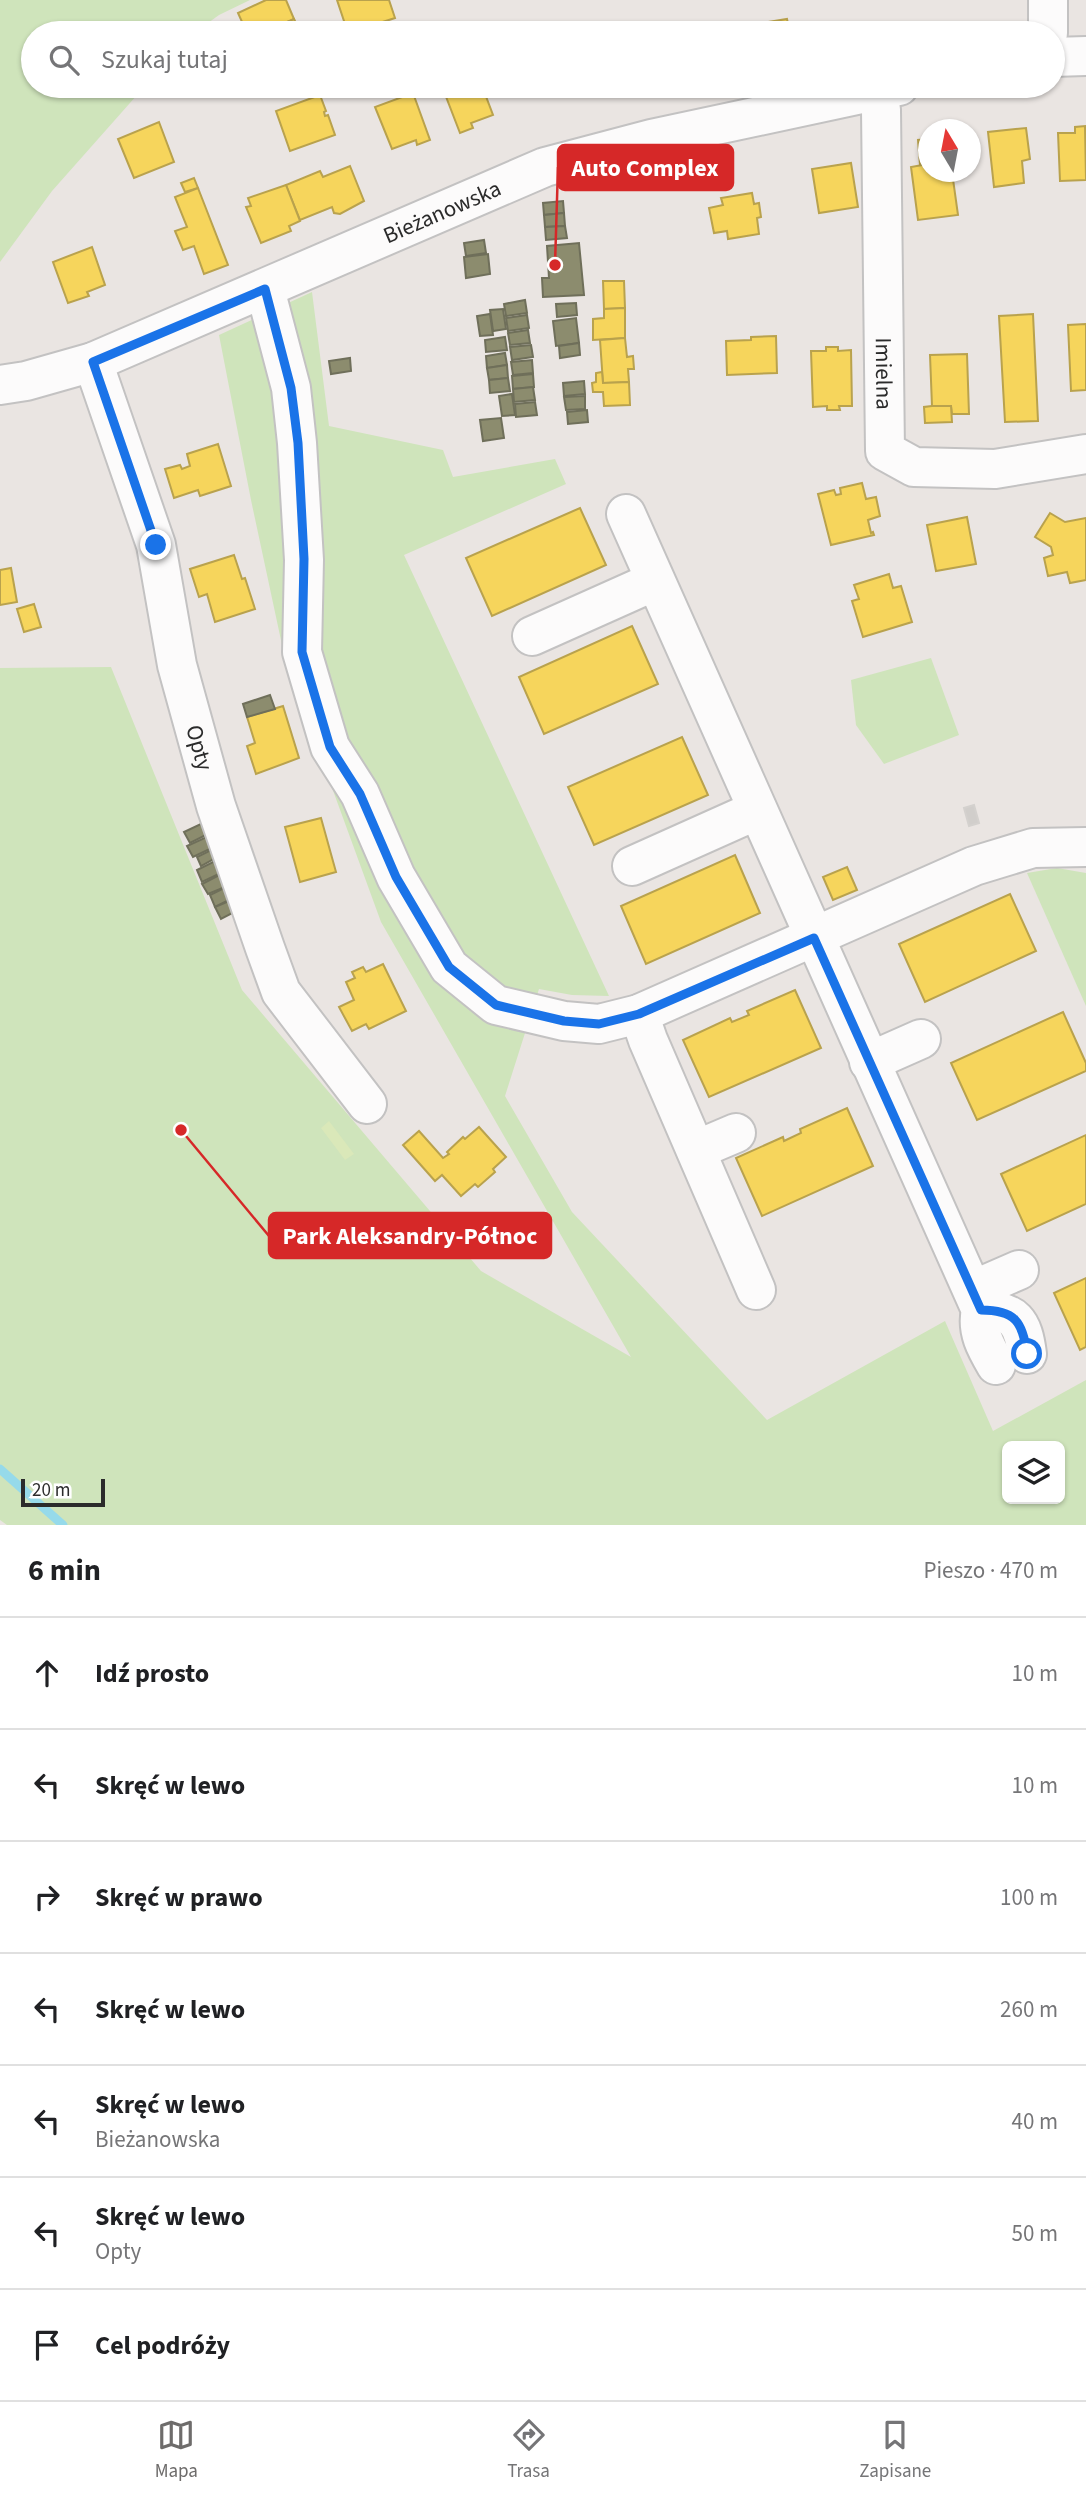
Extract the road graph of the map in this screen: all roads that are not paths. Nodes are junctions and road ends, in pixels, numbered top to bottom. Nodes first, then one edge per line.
1 (1048, 0) edge
2 (1048, 21) edge
3 (1086, 56) edge
4 (1065, 57) edge
5 (842, 98) edge
6 (885, 98) edge
7 (265, 289) junction
8 (93, 362) junction
9 (0, 385) edge
10 (1086, 454) edge
11 (626, 514) dead end
12 (656, 581) junction
13 (532, 636) dead end
14 (757, 810) junction
15 (1086, 847) edge
16 (632, 866) dead end
17 (814, 938) junction
18 (639, 1014) junction
19 (921, 1039) dead end
20 (869, 1062) junction
21 (367, 1104) dead end
22 (736, 1132) dead end
23 (696, 1150) junction
24 (1019, 1270) dead end
25 (756, 1290) dead end
26 (977, 1300) junction
27 (1012, 1359) dead end

1 - 2 street
3 - 4 street
5 - 7 street, Bieżanowska
6 - 10 street, Imielna
7 - 8 street, Bieżanowska
7 - 18 street
8 - 9 street, Bieżanowska
8 - 21 street, Opty
11 - 12 street
12 - 13 street
12 - 14 street
14 - 16 street
14 - 17 street
15 - 17 street
17 - 18 street
17 - 20 street
18 - 23 street
19 - 20 street
20 - 26 street
22 - 23 street
23 - 25 street
24 - 26 street
26 - 27 street

